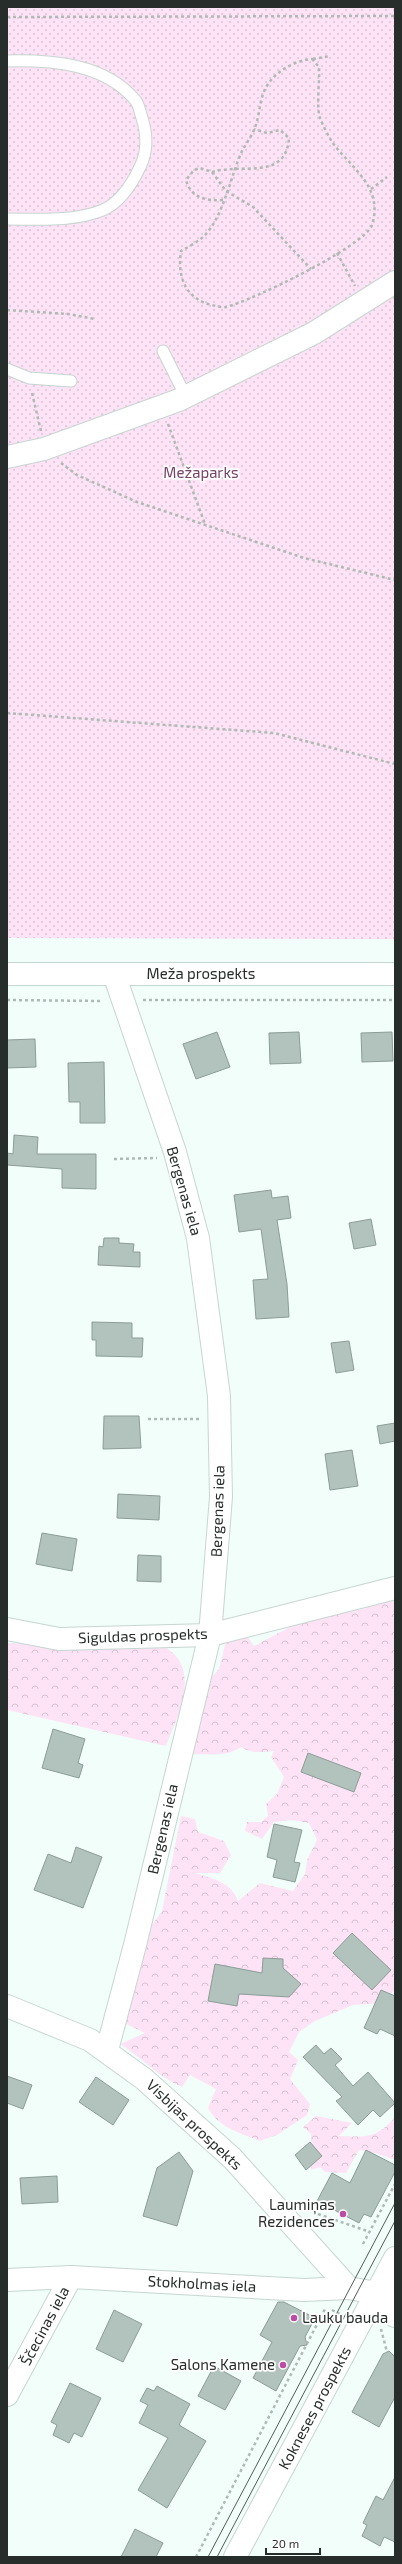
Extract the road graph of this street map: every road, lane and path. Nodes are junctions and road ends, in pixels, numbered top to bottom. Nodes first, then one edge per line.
1 (395, 16) edge
2 (7, 17) edge
3 (330, 56) dead end
4 (312, 59) junction
5 (7, 61) edge
6 (254, 129) junction
7 (237, 167) junction
8 (212, 172) junction
9 (387, 177) dead end
10 (371, 189) junction
11 (226, 191) junction
12 (223, 200) junction
13 (7, 219) edge
14 (338, 253) junction
15 (311, 269) junction
16 (395, 282) edge
17 (363, 302) junction
18 (7, 310) edge
19 (95, 319) dead end
20 (163, 351) dead end
21 (7, 370) edge
22 (29, 378) junction
23 (72, 381) dead end
24 (186, 397) junction
25 (162, 407) junction
26 (44, 449) junction
27 (7, 457) edge
28 (205, 525) junction
29 (395, 580) edge
30 (7, 713) edge
31 (395, 764) edge
32 (7, 974) edge
33 (114, 974) junction
34 (395, 974) edge
35 (7, 1000) edge
36 (395, 1000) edge
37 (115, 1004) junction
38 (157, 1151) dead end
39 (157, 1158) dead end
40 (114, 1159) dead end
41 (162, 1164) dead end
42 (201, 1412) dead end
43 (148, 1419) dead end
44 (199, 1419) dead end
45 (202, 1427) dead end
46 (395, 1588) edge
47 (7, 1629) edge
48 (210, 1635) junction
49 (7, 2006) edge
50 (107, 2050) junction
51 (395, 2184) edge
52 (318, 2214) dead end
53 (370, 2232) junction
54 (363, 2244) dead end
55 (395, 2258) edge
56 (70, 2277) junction
57 (7, 2280) edge
58 (349, 2288) junction
59 (386, 2290) edge
60 (327, 2307) dead end
61 (387, 2320) edge
62 (387, 2352) dead end
63 (7, 2395) edge
64 (196, 2557) edge
65 (235, 2557) edge

1 - 2 path
3 - 4 path
4 - 6 path
4 - 10 path
5 - 13 lane
6 - 7 path
6 - 7 path
7 - 8 path
7 - 11 path
8 - 11 path
8 - 12 path
9 - 10 path
10 - 14 path
11 - 12 path
11 - 15 path
12 - 15 path
14 - 15 path
14 - 17 path
16 - 17 street
17 - 24 street
18 - 19 path
20 - 24 lane
21 - 22 lane
22 - 23 lane
22 - 26 path
24 - 25 street
25 - 26 street
25 - 28 path
26 - 27 street
26 - 28 path
28 - 29 path
30 - 31 path
32 - 33 street, Meža prospekts
33 - 34 street, Meža prospekts
33 - 37 street, Bergenas iela
35 - 37 path
36 - 37 path
37 - 48 street, Bergenas iela
38 - 41 path
39 - 40 path
42 - 45 path
43 - 44 path
46 - 48 street, Siguldas prospekts
47 - 48 street, Siguldas prospekts
48 - 50 street, Bergenas iela
49 - 50 street, Visbijas prospekts
50 - 58 street, Visbijas prospekts
51 - 53 path
52 - 53 path
53 - 54 path
55 - 59 street, Kokneses prospekts
56 - 57 street, Stokholmas iela
56 - 58 street, Stokholmas iela
56 - 63 street, Ščecinas iela
58 - 59 street, Stokholmas iela
59 - 61 street
59 - 65 street, Kokneses prospekts
60 - 64 path
61 - 62 path

